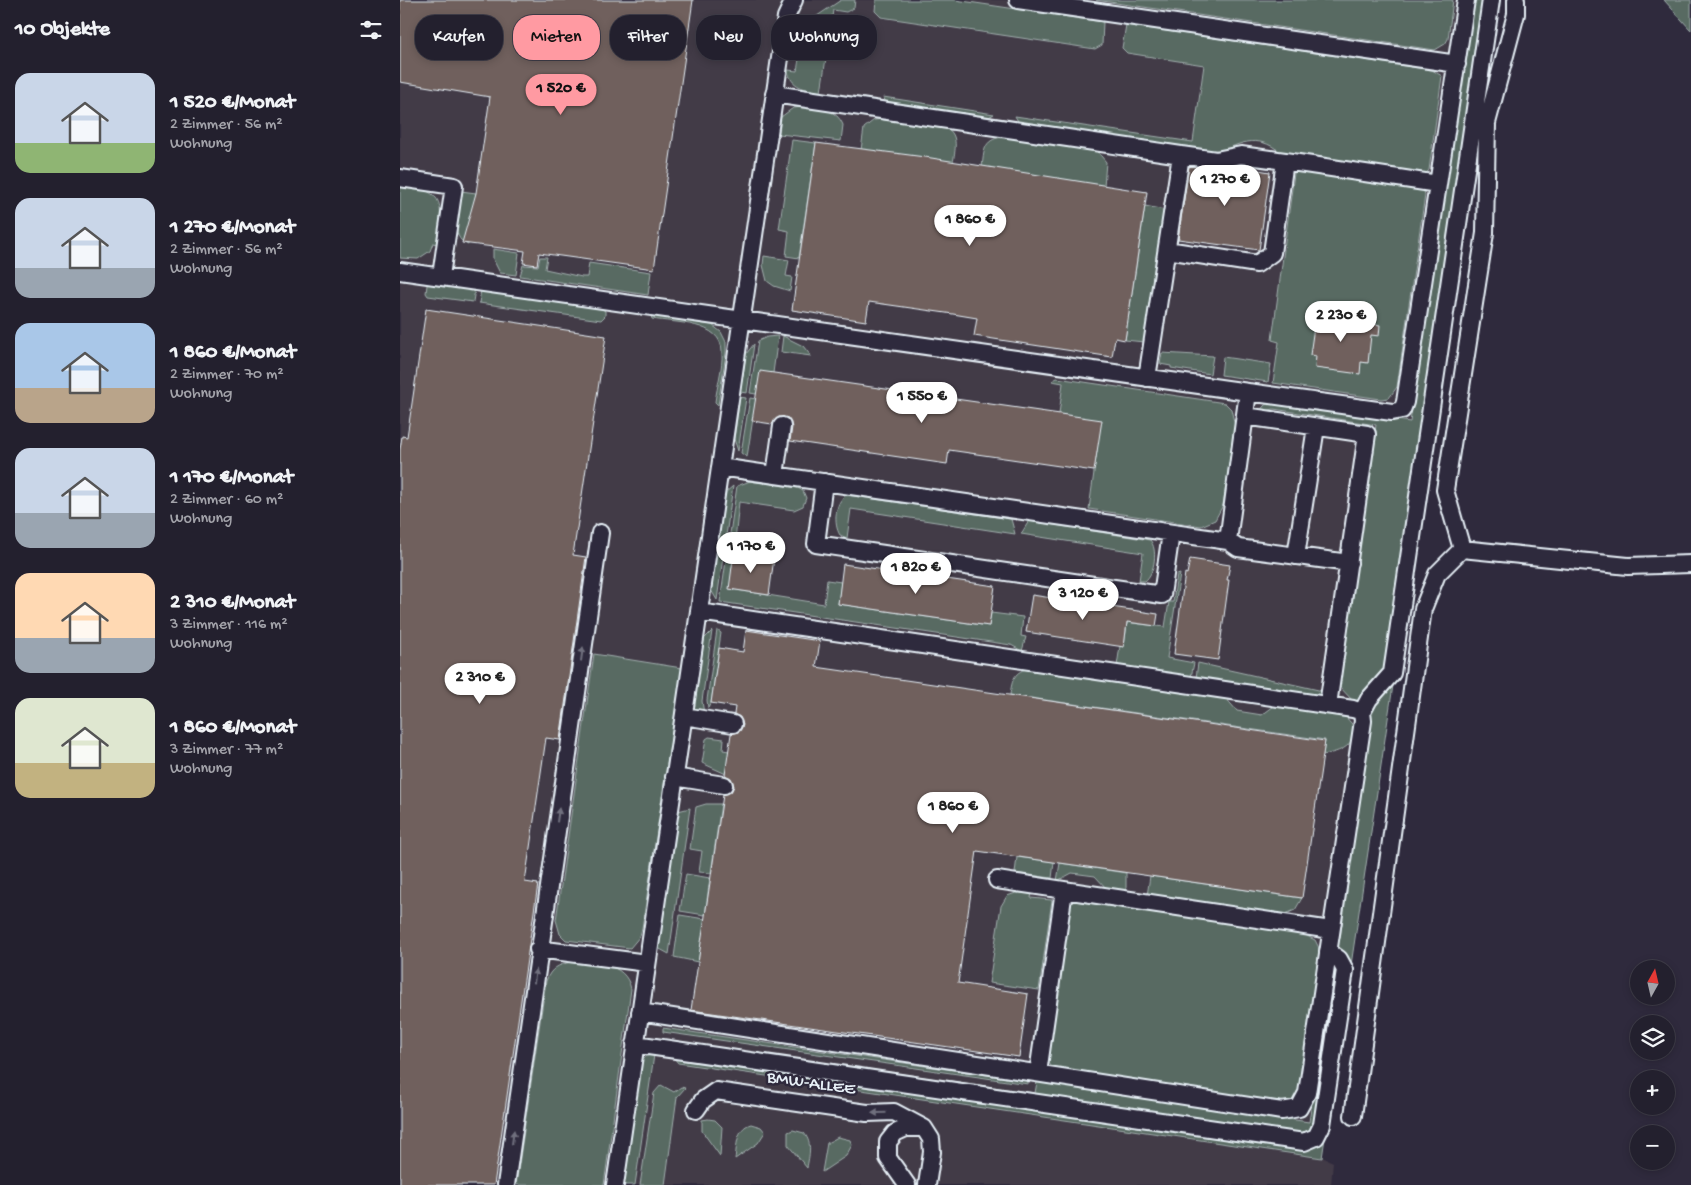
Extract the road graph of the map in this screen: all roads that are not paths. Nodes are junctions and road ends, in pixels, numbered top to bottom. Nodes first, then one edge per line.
1 (794, 0) edge
2 (1018, 0) edge
3 (1466, 0) edge
4 (1491, 0) edge
5 (1516, 0) edge
6 (1456, 64) junction
7 (774, 94) junction
8 (1181, 155) junction
9 (1285, 161) junction
10 (400, 178) edge
11 (1438, 184) junction
12 (1167, 250) junction
13 (400, 271) edge
14 (441, 276) junction
15 (741, 320) junction
16 (1147, 378) junction
17 (1248, 392) junction
18 (1245, 416) junction
19 (782, 426) dead end
20 (1316, 427) junction
21 (720, 467) junction
22 (776, 475) junction
23 (824, 482) junction
24 (600, 533) dead end
25 (1171, 533) junction
26 (1228, 541) junction
27 (1462, 549) junction
28 (1296, 556) junction
29 (1349, 563) junction
30 (1691, 564) edge
31 (699, 612) junction
32 (1328, 705) junction
33 (1362, 712) junction
34 (684, 716) junction
35 (733, 724) dead end
36 (674, 777) junction
37 (724, 784) dead end
38 (998, 880) dead end
39 (1064, 890) junction
40 (1332, 930) junction
41 (538, 949) junction
42 (1328, 951) junction
43 (647, 963) junction
44 (640, 1012) junction
45 (635, 1044) junction
46 (1038, 1074) junction
47 (696, 1110) dead end
48 (1353, 1116) dead end
49 (924, 1128) junction
50 (506, 1185) edge
51 (615, 1185) edge
52 (907, 1185) edge
53 (928, 1185) edge

1 - 7 lane
2 - 6 lane
3 - 6 lane
4 - 33 lane
5 - 27 lane
6 - 11 lane
7 - 8 lane
7 - 15 lane
8 - 9 lane
8 - 12 lane
9 - 11 lane
9 - 12 lane
10 - 14 lane
11 - 17 lane
12 - 16 lane
13 - 14 lane
14 - 15 lane
15 - 16 lane
15 - 21 lane
16 - 17 lane
17 - 18 lane
18 - 20 lane
18 - 26 lane
19 - 22 lane
20 - 28 lane
20 - 29 lane
21 - 22 lane
21 - 31 lane
22 - 23 lane
23 - 25 lane
23 - 25 lane
41 -> 24 lane
25 - 26 lane
26 - 28 lane
27 - 30 lane
27 - 48 lane
28 - 29 lane
29 - 32 lane
31 - 32 lane
31 - 34 lane
32 - 33 lane
33 - 40 lane
34 - 35 lane
34 - 36 lane
36 - 37 lane
36 - 43 lane
38 - 39 lane
39 - 40 lane
39 - 46 lane
40 - 42 lane
41 - 43 lane
50 -> 41 lane
42 - 45 lane
42 - 46 lane
43 - 44 lane
44 - 45 lane
44 - 46 lane
45 - 51 lane
49 -> 47 lane, BMW-ALLEE
49 - 52 lane
49 - 53 lane

